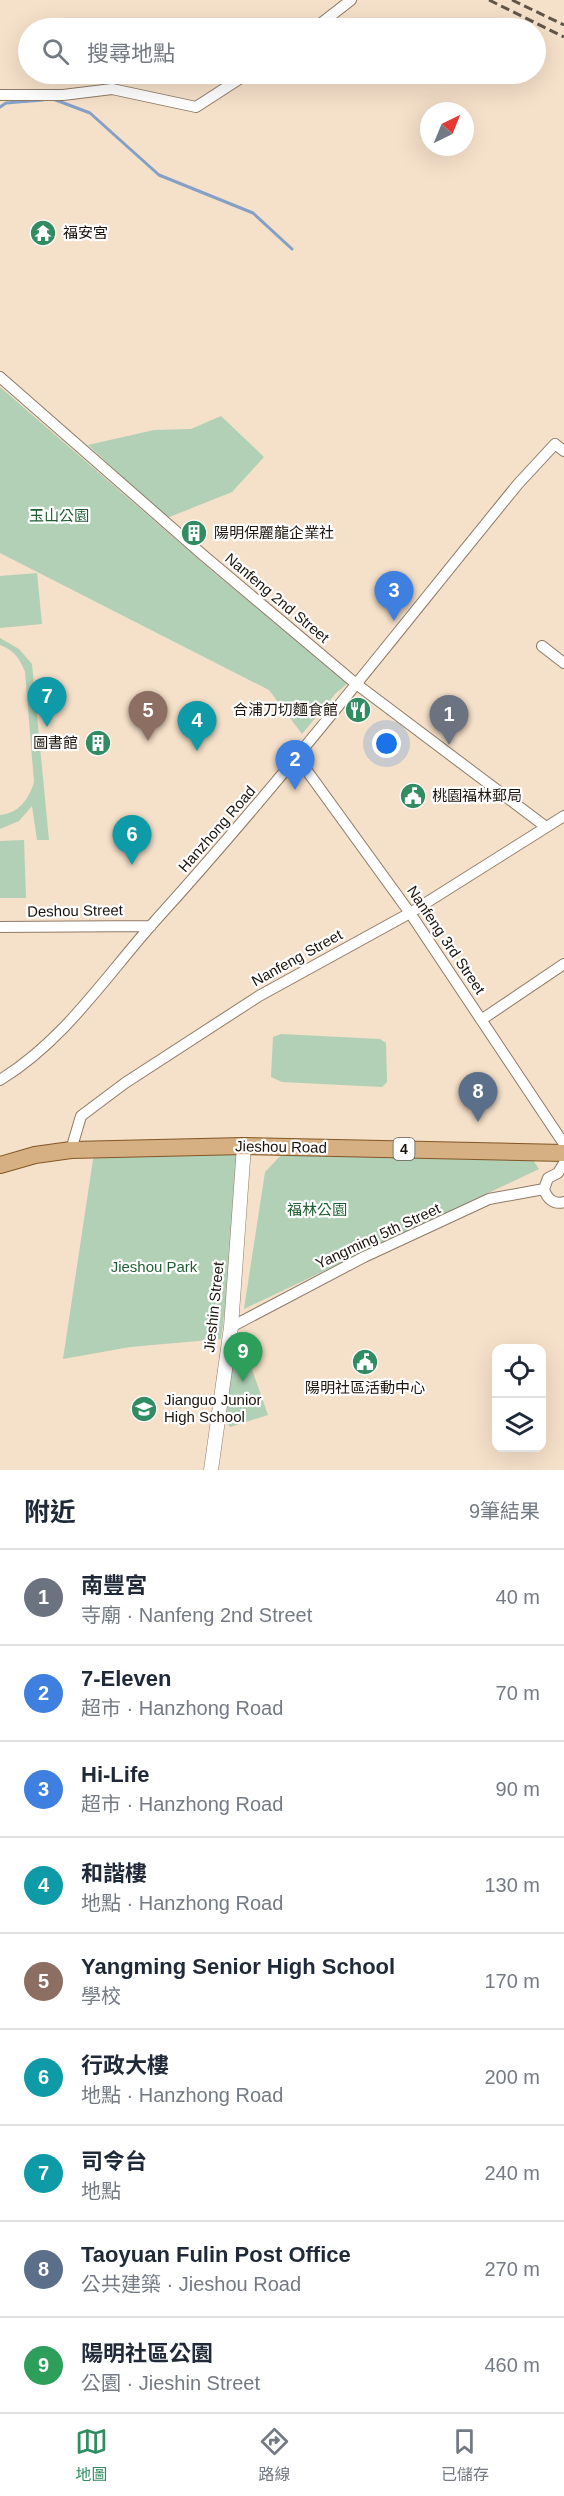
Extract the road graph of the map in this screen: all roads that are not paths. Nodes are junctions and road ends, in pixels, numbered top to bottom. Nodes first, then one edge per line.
1 (351, 0) edge
2 (328, 18) edge
3 (232, 84) edge
4 (0, 95) edge
5 (0, 377) edge
6 (560, 448) edge
7 (542, 646) dead end
8 (564, 663) edge
9 (355, 683) junction
10 (297, 757) junction
11 (564, 816) edge
12 (546, 827) junction
13 (410, 913) junction
14 (151, 926) junction
15 (0, 927) edge
16 (564, 964) edge
17 (482, 1020) junction
18 (0, 1080) edge
19 (564, 1144) edge
20 (244, 1146) junction
21 (71, 1150) junction
22 (564, 1153) edge
23 (0, 1165) edge
24 (562, 1170) edge
25 (544, 1190) junction
26 (564, 1202) edge
27 (231, 1328) junction
28 (211, 1470) edge

1 - 2 street
3 - 4 street
5 - 9 street, Nanfeng 2nd Street
6 - 9 street, Hanzhong Road
7 - 8 street
9 - 10 street, Hanzhong Road
9 - 12 street, Nanfeng 2nd Street
10 - 13 street, Nanfeng 3rd Street
10 - 14 street, Hanzhong Road
11 - 12 street, Nanfeng Street
12 - 13 street, Nanfeng Street
13 - 17 street, Nanfeng 3rd Street
13 - 21 street, Nanfeng Street
14 - 15 street, Deshou Street
14 - 18 street, Hanzhong Road
16 - 17 street
17 - 19 street, Nanfeng 3rd Street
20 - 21 main road, Jieshou Road / 4
20 - 22 main road, Jieshou Road / 4
20 - 27 street, Jieshin Street
21 - 23 main road, Jieshou Road / 4
24 - 25 street
25 - 26 street
25 - 27 street, Yangming 5th Street
27 - 28 street, Jieshin Street

